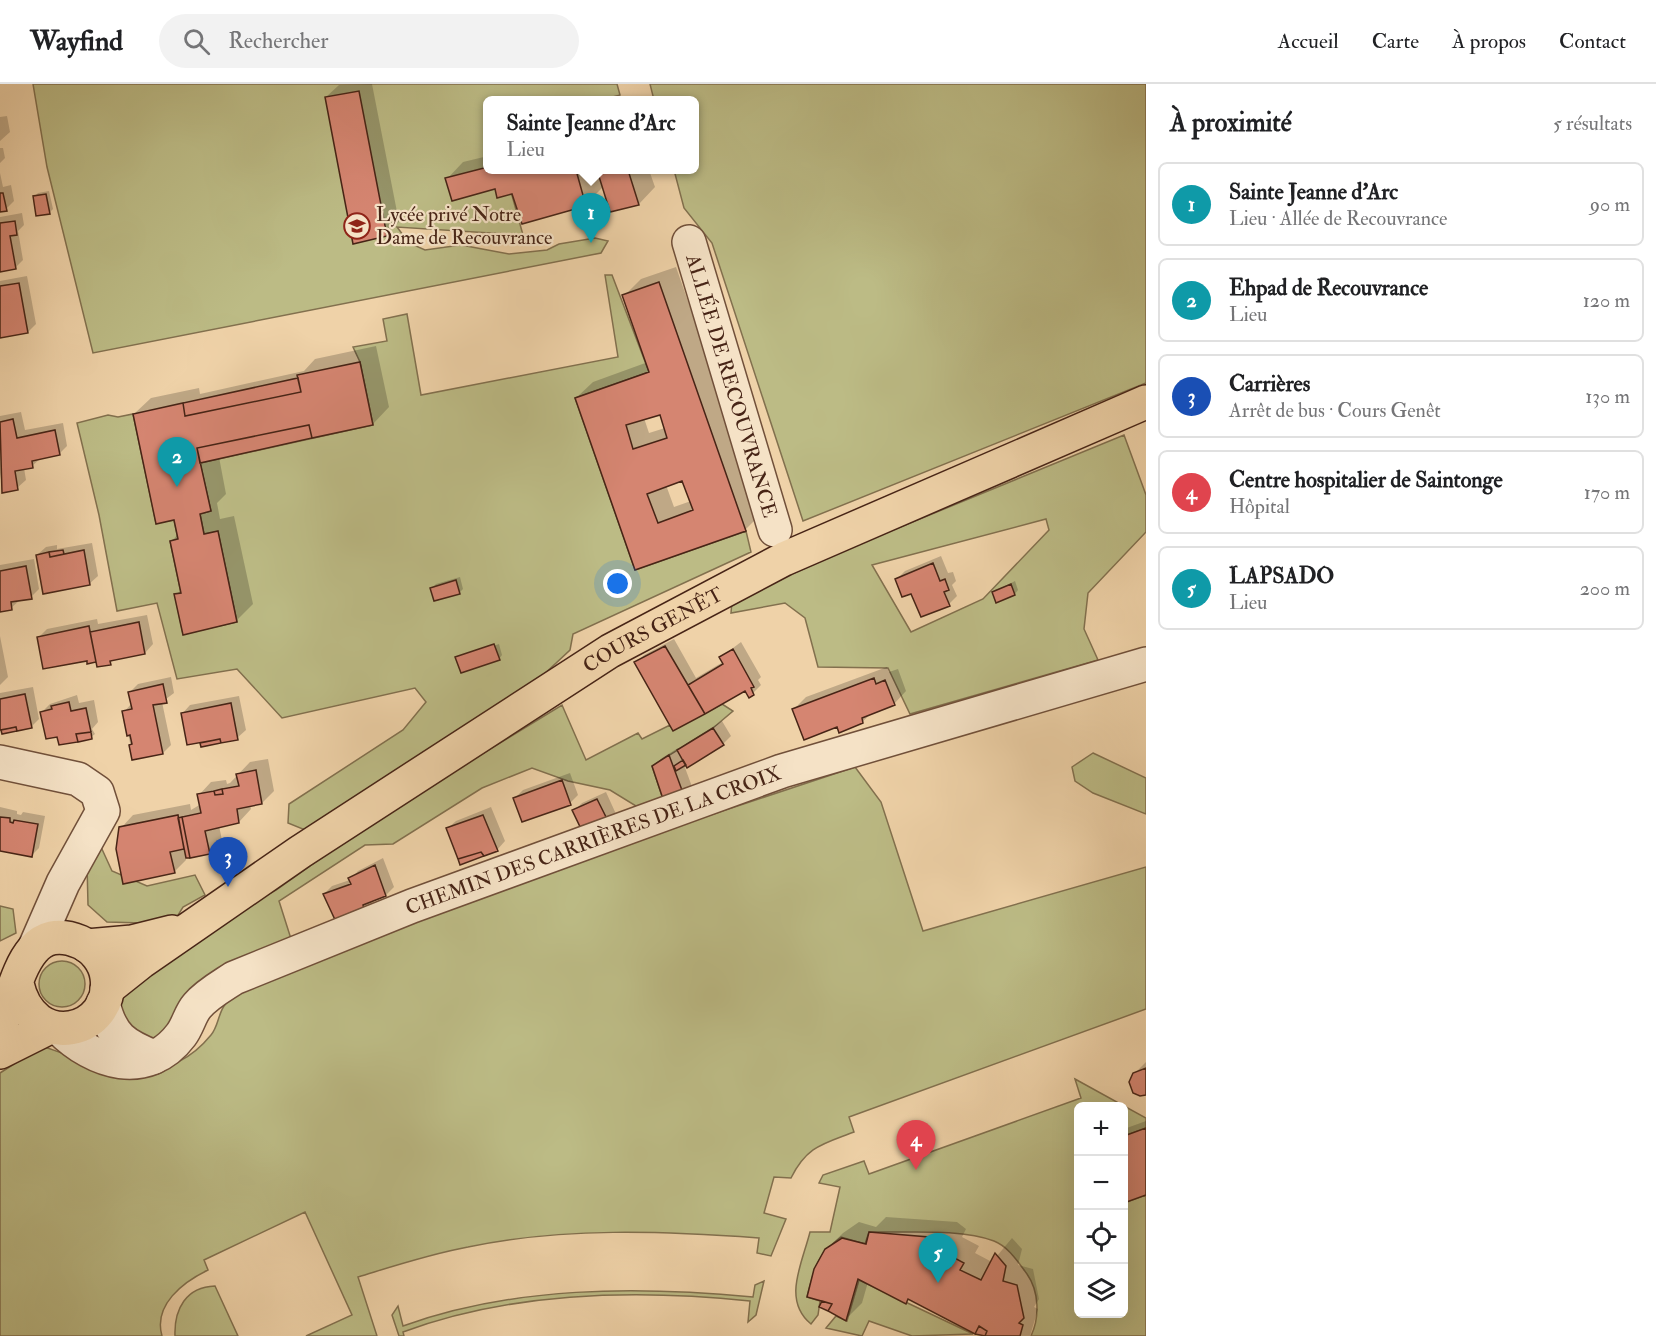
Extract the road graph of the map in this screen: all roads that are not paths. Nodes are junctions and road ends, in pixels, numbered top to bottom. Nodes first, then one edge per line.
1 (689, 242) dead end
2 (1146, 402) edge
3 (775, 530) dead end
4 (1146, 664) edge
5 (0, 762) edge
6 (63, 883) junction
7 (196, 923) junction
8 (83, 943) junction
9 (35, 947) junction
10 (17, 984) junction
11 (105, 996) junction
12 (0, 1024) edge
13 (55, 1028) junction
14 (0, 1052) edge
15 (154, 1057) junction

1 - 3 street, ALLÉE DE RECOUVRANCE
2 - 7 main road, COURS GENÊT
4 - 15 street, CHEMIN DES CARRIÈRES DE LA CROIX
5 - 6 street
6 - 8 street
6 - 9 street
7 - 8 main road, COURS GENÊT
7 - 11 main road, COURS GENÊT
8 - 9 main road
8 - 11 main road
9 - 10 main road
10 - 12 main road
10 - 13 main road
11 - 13 main road
11 - 15 street
13 - 14 main road
13 - 15 street

